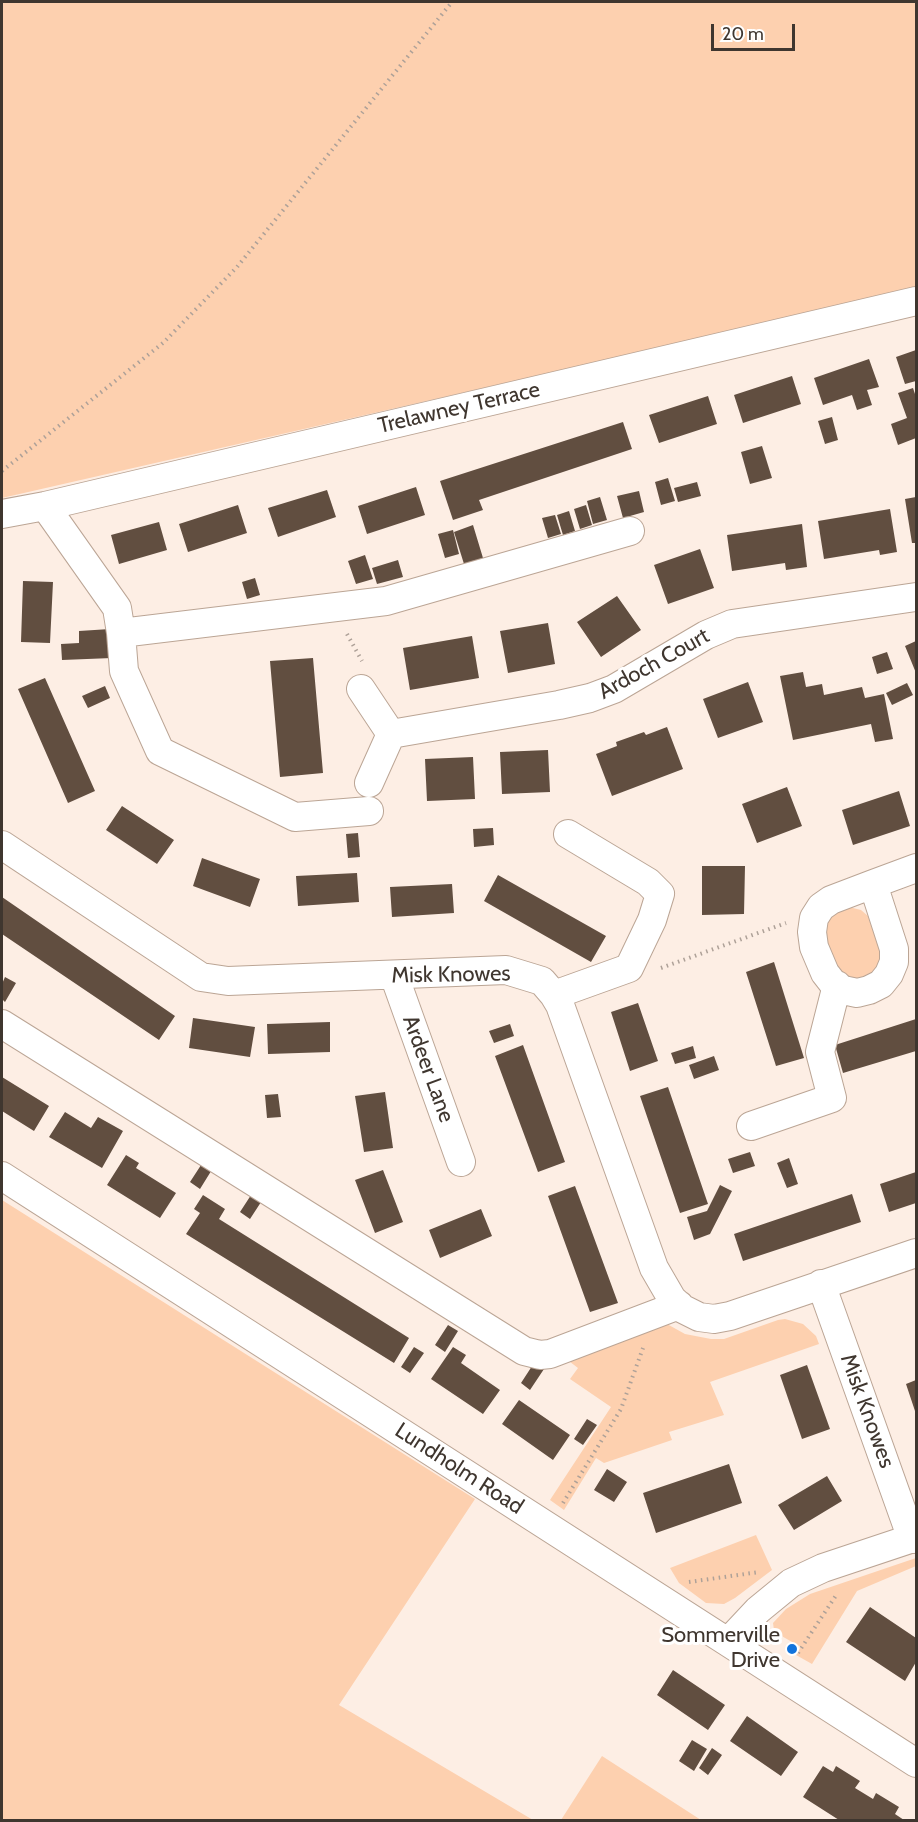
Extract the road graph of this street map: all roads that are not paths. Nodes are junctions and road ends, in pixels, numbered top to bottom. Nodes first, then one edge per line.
1 (916, 301) edge
2 (45, 506) junction
3 (2, 514) edge
4 (630, 531) dead end
5 (916, 597) edge
6 (121, 633) junction
7 (361, 689) road end
8 (391, 734) junction
9 (568, 834) dead end
10 (2, 845) edge
11 (916, 868) edge
12 (873, 884) junction
13 (394, 975) junction
14 (837, 985) junction
15 (555, 995) junction
16 (2, 1024) edge
17 (751, 1126) dead end
18 (461, 1162) dead end
19 (2, 1176) edge
20 (916, 1253) edge
21 (821, 1284) junction
22 (667, 1309) junction
23 (914, 1538) edge
24 (728, 1642) junction
25 (916, 1763) edge

1 - 2 street, Trelawney Terrace
2 - 3 street, Trelawney Terrace
2 - 6 street
4 - 6 street
5 - 8 street, Ardoch Court
6 - 8 street
7 - 8 street
9 - 15 street
10 - 13 street, Misk Knowes
11 - 12 street
12 - 14 street
12 - 14 street
13 - 15 street, Misk Knowes
13 - 18 street, Ardeer Lane
14 - 17 street
15 - 22 street
16 - 22 street
19 - 24 street, Lundholm Road
20 - 21 street
21 - 22 street
21 - 23 street, Misk Knowes
23 - 24 street
24 - 25 street, Lundholm Road

